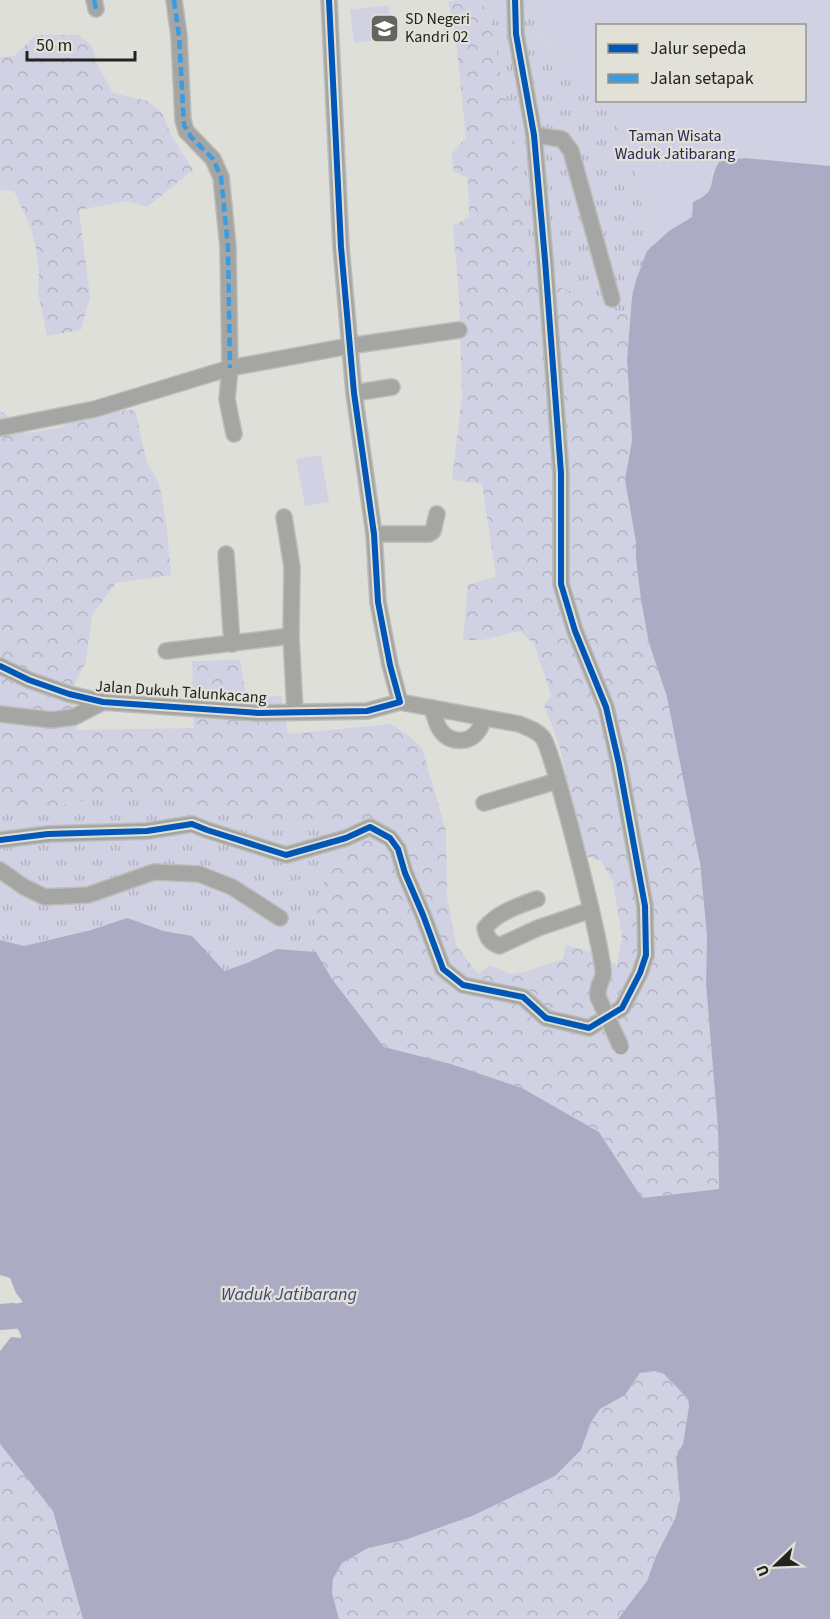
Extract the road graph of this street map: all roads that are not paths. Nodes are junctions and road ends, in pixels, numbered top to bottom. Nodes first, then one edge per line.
1 (174, 0) edge
2 (328, 0) edge
3 (515, 0) edge
4 (534, 135) junction
5 (612, 299) dead end
6 (459, 330) dead end
7 (349, 346) junction
8 (230, 368) junction
9 (392, 387) dead end
10 (354, 393) junction
11 (0, 428) edge
12 (234, 434) dead end
13 (437, 514) dead end
14 (284, 517) dead end
15 (374, 534) junction
16 (226, 554) dead end
17 (291, 636) junction
18 (232, 644) junction
19 (166, 651) dead end
20 (0, 666) edge
21 (103, 702) junction
22 (400, 702) junction
23 (432, 708) junction
24 (295, 712) junction
25 (0, 714) edge
26 (484, 718) junction
27 (557, 781) junction
28 (484, 803) dead end
29 (0, 840) edge
30 (0, 870) edge
31 (537, 899) dead end
32 (591, 910) junction
33 (280, 918) dead end
34 (621, 1047) dead end

1 - 8 street
2 - 7 street
3 - 4 street
4 - 5 street
4 - 29 street
6 - 7 street
7 - 8 street
7 - 10 street
8 - 11 street
8 - 12 street
9 - 10 street
10 - 15 street
13 - 15 street
14 - 17 street
15 - 22 street
16 - 18 street
17 - 18 street
17 - 24 street
18 - 19 street
20 - 21 street, Jalan Dukuh Talunkacang
21 - 24 street, Jalan Dukuh Talunkacang
21 - 25 street
22 - 23 street
22 - 24 street, Jalan Dukuh Talunkacang
23 - 26 street
23 - 26 street
26 - 27 street
27 - 28 street
27 - 32 street
30 - 33 street
31 - 32 street
32 - 34 street, bridge

